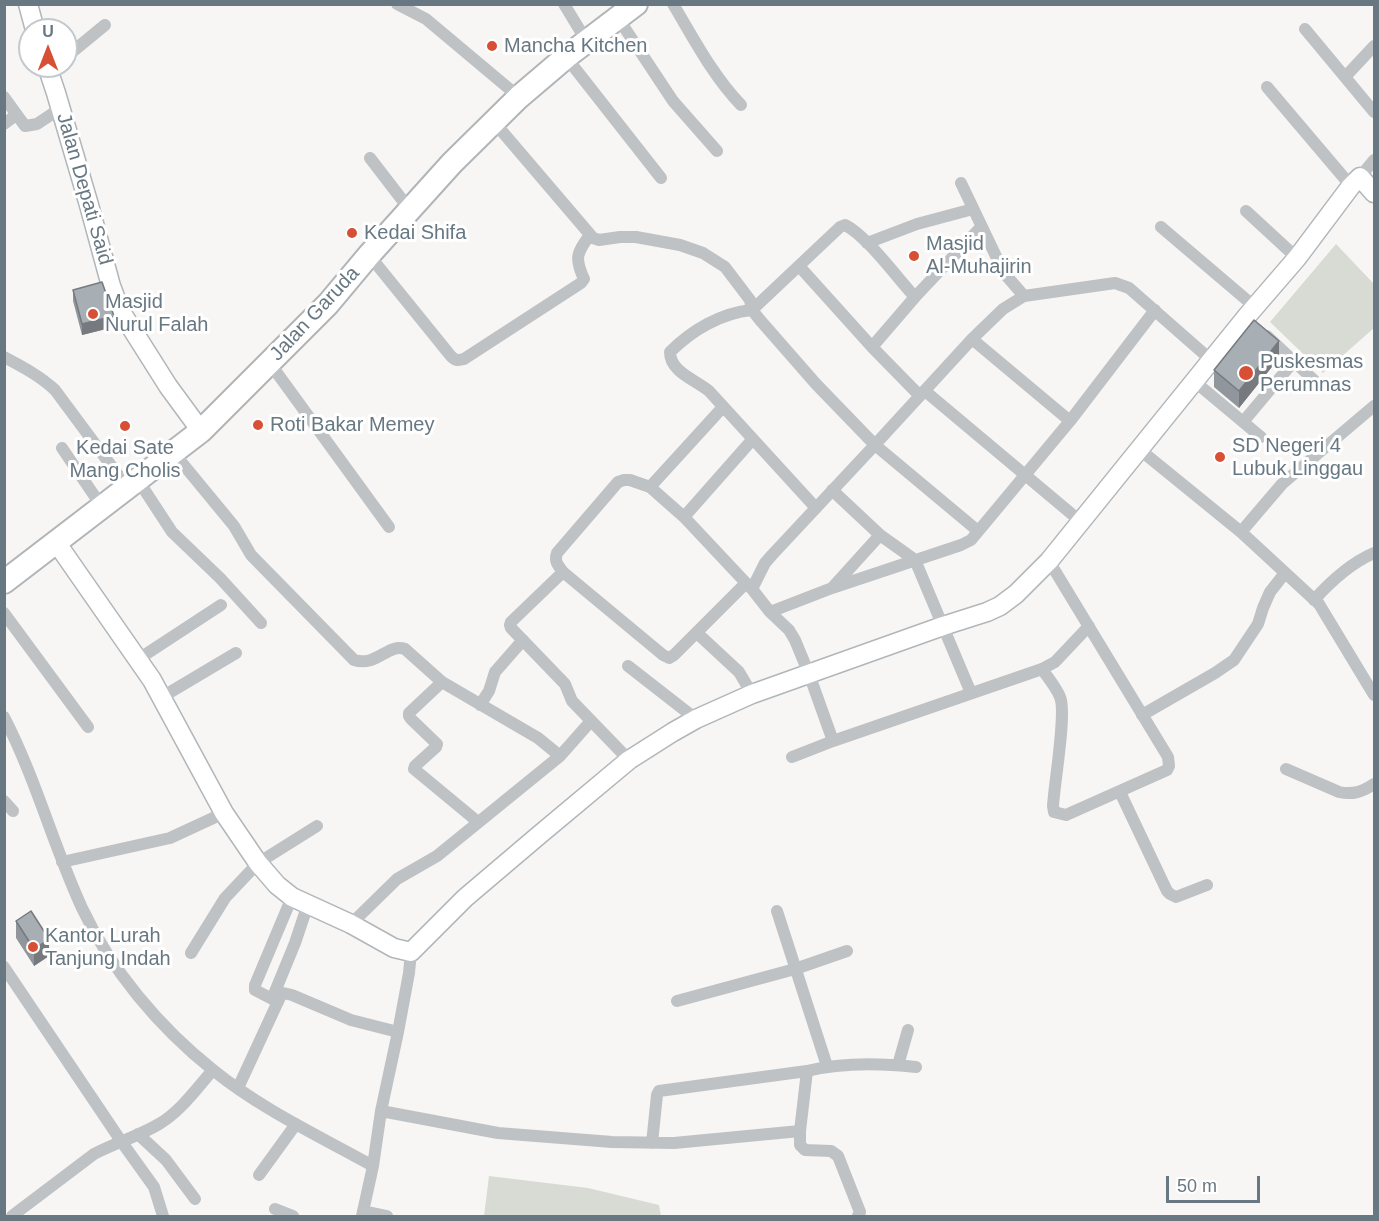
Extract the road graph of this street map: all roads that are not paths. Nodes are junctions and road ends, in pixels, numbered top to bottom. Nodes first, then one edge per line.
1 (397, 4) edge
2 (564, 4) edge
3 (636, 4) edge
4 (673, 4) edge
5 (618, 18) junction
6 (105, 25) dead end
7 (1305, 29) dead end
8 (587, 42) junction
9 (1374, 46) edge
10 (78, 47) edge
11 (566, 57) junction
12 (1345, 77) junction
13 (53, 78) edge
14 (1267, 87) dead end
15 (4, 97) edge
16 (519, 97) junction
17 (741, 105) dead end
18 (61, 108) junction
19 (1374, 112) edge
20 (16, 115) junction
21 (494, 122) junction
22 (4, 124) edge
23 (717, 151) dead end
24 (370, 158) dead end
25 (1374, 160) edge
26 (661, 178) dead end
27 (1355, 181) junction
28 (961, 183) dead end
29 (1374, 193) edge
30 (973, 209) junction
31 (410, 210) junction
32 (1246, 211) dead end
33 (981, 227) junction
34 (1161, 227) dead end
35 (590, 236) junction
36 (867, 243) junction
37 (369, 255) junction
38 (1297, 258) junction
39 (799, 266) junction
40 (1024, 296) junction
41 (915, 297) junction
42 (752, 310) junction
43 (1155, 310) junction
44 (1251, 312) junction
45 (972, 339) junction
46 (872, 346) junction
47 (4, 357) edge
48 (1211, 360) junction
49 (1294, 361) junction
50 (269, 362) junction
51 (1194, 381) junction
52 (1317, 383) dead end
53 (922, 393) junction
54 (1374, 406) edge
55 (723, 407) junction
56 (1070, 421) junction
57 (1243, 422) junction
58 (201, 431) junction
59 (1261, 437) dead end
60 (752, 440) junction
61 (875, 445) junction
62 (62, 448) dead end
63 (1139, 449) junction
64 (173, 452) junction
65 (1025, 475) junction
66 (133, 484) junction
67 (650, 487) junction
68 (832, 490) junction
69 (102, 507) junction
70 (816, 508) junction
71 (684, 517) junction
72 (1080, 520) junction
73 (389, 527) dead end
74 (978, 531) junction
75 (1241, 532) junction
76 (880, 535) junction
77 (56, 542) junction
78 (1374, 553) edge
79 (915, 560) junction
80 (1049, 561) junction
81 (563, 572) junction
82 (1285, 573) junction
83 (4, 582) edge
84 (749, 586) junction
85 (832, 588) junction
86 (1314, 600) junction
87 (221, 605) dead end
88 (770, 612) junction
89 (4, 613) edge
90 (261, 623) dead end
91 (943, 626) junction
92 (1089, 626) junction
93 (697, 633) junction
94 (523, 640) junction
95 (236, 653) dead end
96 (137, 660) junction
97 (628, 666) dead end
98 (1042, 669) junction
99 (809, 674) junction
100 (442, 682) junction
101 (971, 693) junction
102 (752, 694) junction
103 (1374, 695) edge
104 (162, 697) junction
105 (480, 705) junction
106 (1142, 715) junction
107 (4, 717) edge
108 (696, 719) junction
109 (591, 721) junction
110 (88, 727) dead end
111 (833, 741) junction
112 (560, 756) junction
113 (792, 757) dead end
114 (629, 760) junction
115 (1286, 769) dead end
116 (1374, 784) edge
117 (1120, 792) junction
118 (224, 813) junction
119 (478, 822) junction
120 (317, 826) dead end
121 (62, 862) junction
122 (258, 863) junction
123 (1207, 885) dead end
124 (300, 900) junction
125 (777, 910) dead end
126 (351, 924) junction
127 (847, 951) dead end
128 (411, 952) junction
129 (191, 953) dead end
130 (4, 967) edge
131 (795, 969) junction
132 (275, 1000) junction
133 (677, 1001) dead end
134 (908, 1030) dead end
135 (398, 1032) junction
136 (898, 1065) junction
137 (826, 1066) junction
138 (916, 1067) dead end
139 (213, 1070) junction
140 (807, 1071) junction
141 (238, 1088) junction
142 (381, 1111) junction
143 (296, 1124) junction
144 (800, 1131) junction
145 (138, 1134) junction
146 (121, 1142) junction
147 (652, 1143) junction
148 (373, 1166) junction
149 (260, 1175) dead end
150 (195, 1199) dead end
151 (275, 1209) dead end
152 (363, 1214) edge
153 (12, 1216) edge
154 (163, 1216) edge
155 (293, 1216) edge
156 (387, 1216) edge
157 (858, 1216) edge

1 - 16 street
2 - 8 street
3 - 5 highway, Jalan Garuda
4 - 17 street
5 - 8 highway, Jalan Garuda
5 - 23 street
6 - 10 street
7 - 12 street
8 - 11 highway, Jalan Garuda
9 - 12 street
11 - 16 highway, Jalan Garuda
11 - 26 street
12 - 19 street
13 - 18 street, Jalan Depati Said
14 - 27 street
15 - 20 street
16 - 21 highway, Jalan Garuda
18 - 20 street
18 - 58 street, Jalan Depati Said
20 - 22 street
21 - 31 highway, Jalan Garuda
21 - 35 street
24 - 31 street
25 - 27 street
27 - 29 street
27 - 38 street
28 - 30 street
30 - 33 street
30 - 36 street
31 - 37 highway, Jalan Garuda
32 - 38 street
33 - 40 street
33 - 41 street
34 - 44 street
35 - 37 street
35 - 42 street
36 - 39 street
36 - 41 street
37 - 50 highway, Jalan Garuda
38 - 44 street
39 - 42 street
39 - 46 street
40 - 43 street
40 - 45 street
41 - 46 street
42 - 55 street
42 - 61 street
43 - 48 street
43 - 56 street
44 - 48 street
44 - 49 street
45 - 53 street
45 - 56 street
46 - 53 street
47 - 66 street
48 - 51 street
49 - 52 street
49 - 57 street
50 - 58 highway, Jalan Garuda
50 - 73 street
51 - 57 street
51 - 63 street
53 - 61 street
53 - 65 street
54 - 75 street
55 - 60 street
55 - 67 street
56 - 65 street
57 - 59 street
58 - 64 highway, Jalan Garuda
60 - 70 street
60 - 71 street
61 - 68 street
61 - 74 street
62 - 69 street
63 - 72 street
63 - 75 street
64 - 66 highway, Jalan Garuda
64 - 100 street
65 - 72 street
65 - 74 street
66 - 69 highway, Jalan Garuda
66 - 90 street
67 - 71 street
67 - 81 street
68 - 70 street
68 - 76 street
69 - 77 highway, Jalan Garuda
70 - 84 street
71 - 84 street
72 - 80 street
74 - 79 street
75 - 82 street
76 - 79 street
76 - 85 street
77 - 83 highway, Jalan Garuda
77 - 96 street
78 - 86 street
79 - 85 street
79 - 91 street
80 - 91 street
80 - 92 street
81 - 93 street
81 - 94 street
82 - 86 street
82 - 106 street
84 - 88 street
84 - 93 street
85 - 88 street
86 - 103 street
87 - 96 street
88 - 99 street
89 - 110 street
91 - 99 street
91 - 101 street
92 - 98 street
92 - 106 street
93 - 102 street
94 - 105 street
94 - 109 street
95 - 104 street
96 - 104 street
97 - 108 street
98 - 101 street
98 - 117 street
99 - 102 street
99 - 111 street
100 - 105 street
100 - 119 street
101 - 111 street
102 - 108 street
104 - 118 street
105 - 112 street
106 - 117 street
107 - 121 street
108 - 114 street
109 - 112 street
109 - 114 street
111 - 113 street
112 - 119 street
114 - 128 street
115 - 116 street
117 - 123 street
118 - 121 street
118 - 122 street
119 - 126 street
120 - 122 street
121 - 139 street
122 - 124 street
122 - 129 street
124 - 126 street
124 - 132 street
124 - 132 street
125 - 131 street
126 - 128 street
127 - 131 street
128 - 135 street
130 - 146 street
131 - 133 street
131 - 137 street
132 - 135 street
132 - 141 street
134 - 136 street
135 - 142 street
136 - 137 street
136 - 138 street
137 - 140 street
139 - 141 street
139 - 145 street
140 - 144 street
140 - 147 street
141 - 143 street
142 - 147 street
142 - 148 street
143 - 148 street
143 - 149 street
144 - 147 street
144 - 157 street
145 - 146 street
145 - 150 street
146 - 153 street
146 - 154 street
148 - 152 street
151 - 155 street
152 - 156 street

